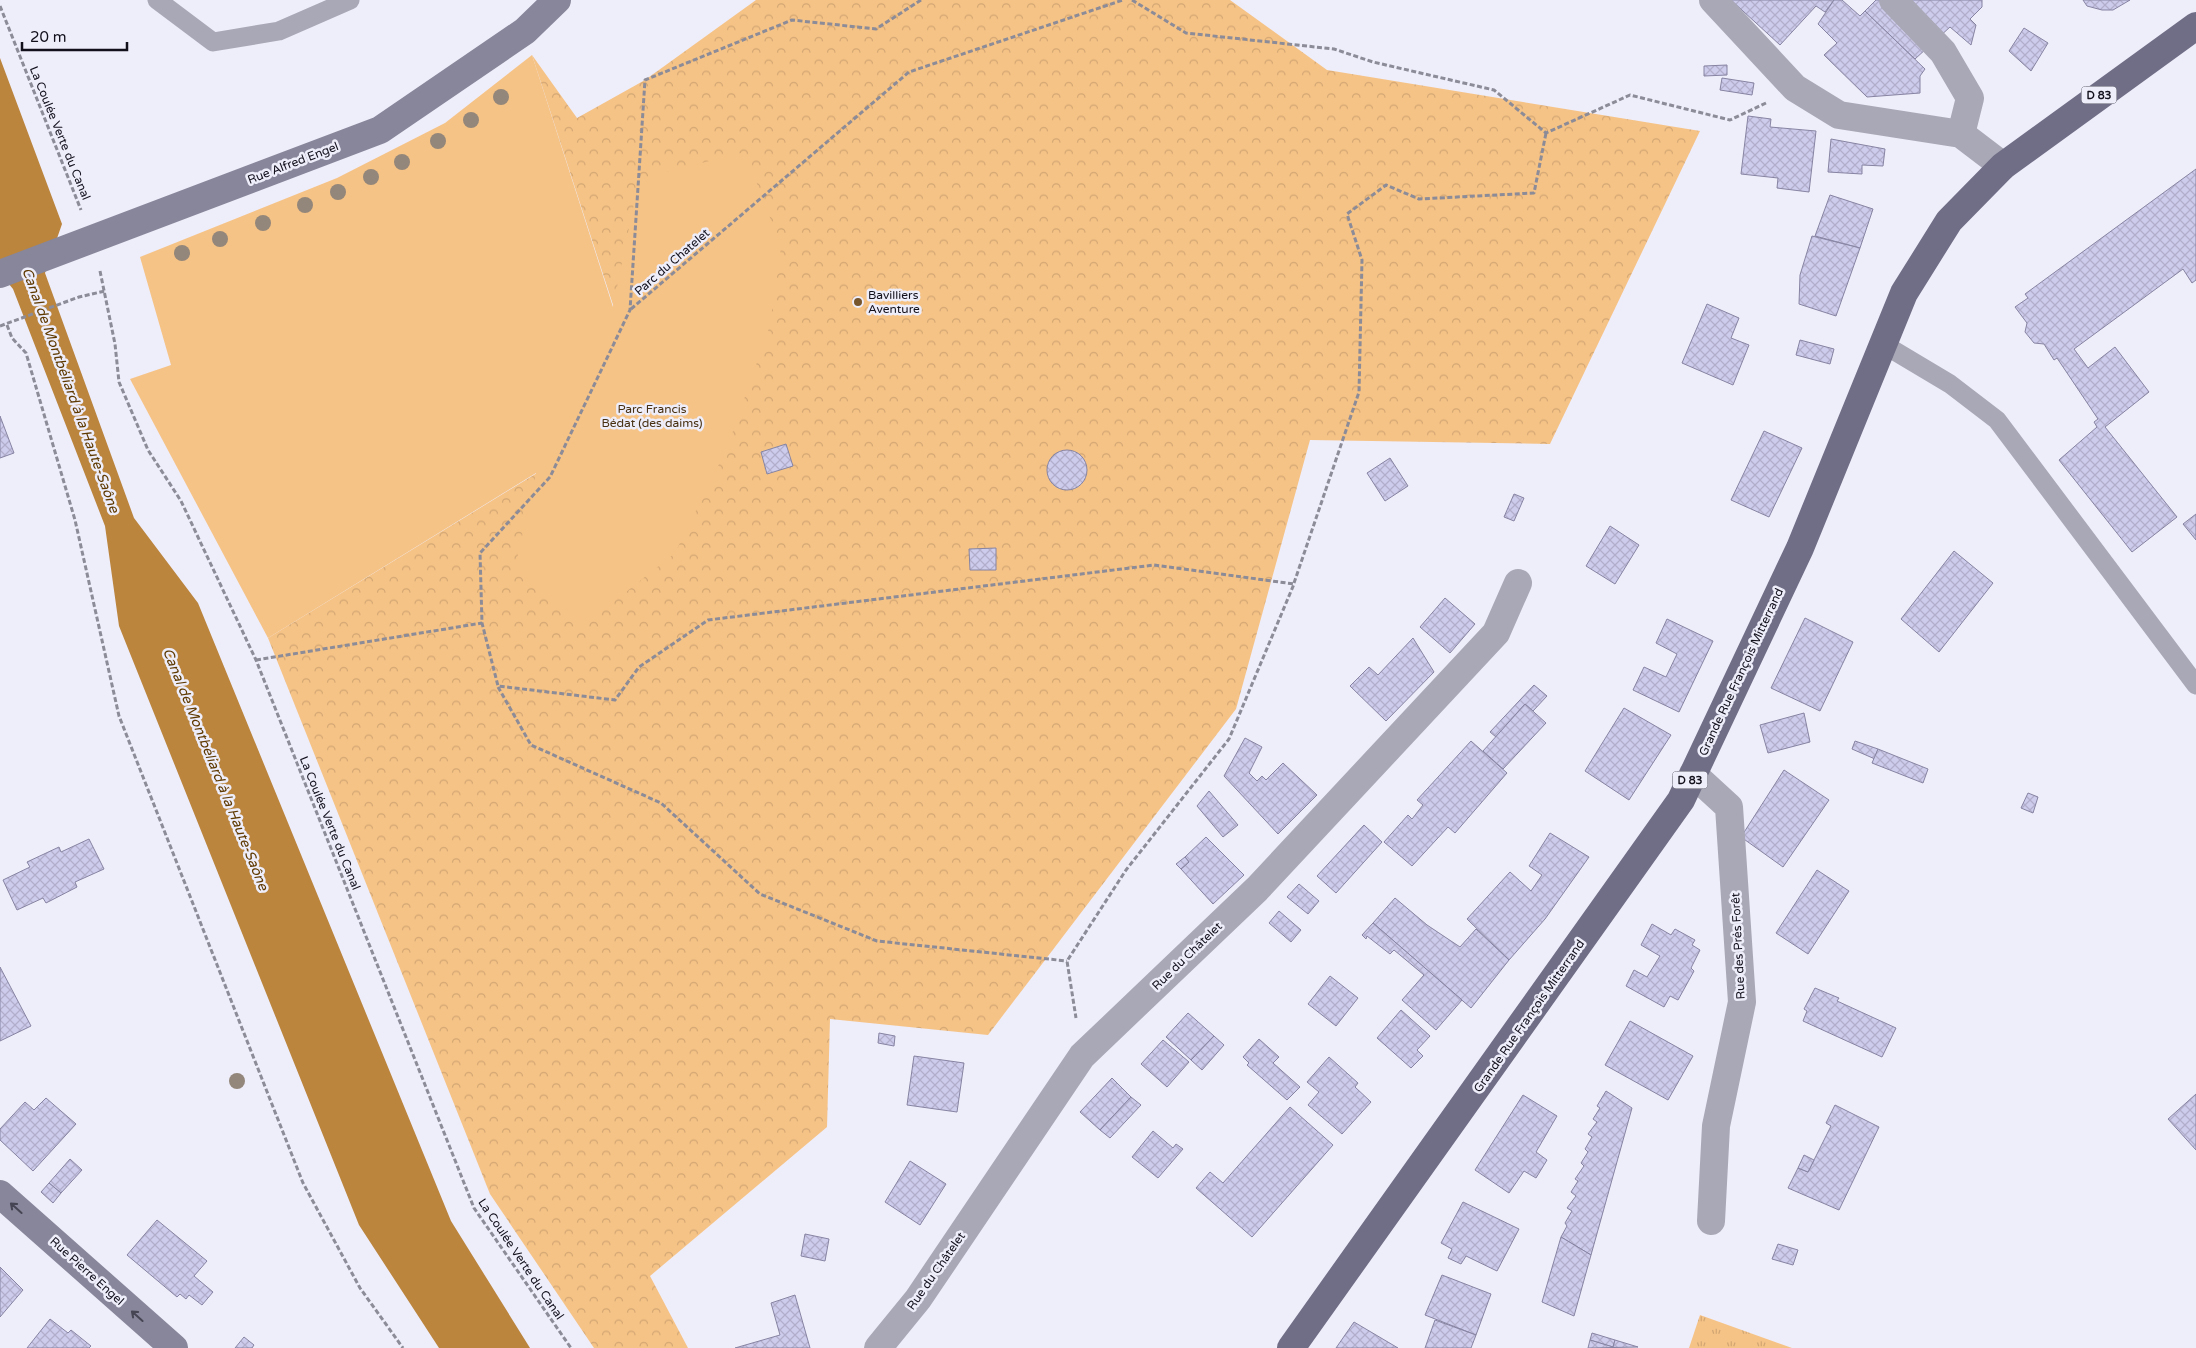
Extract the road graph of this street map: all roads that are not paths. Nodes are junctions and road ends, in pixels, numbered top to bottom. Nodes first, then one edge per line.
1 (157, 0) edge
2 (350, 0) edge
3 (557, 0) edge
4 (1713, 0) edge
5 (1893, 0) edge
6 (2196, 26) edge
7 (1961, 134) junction
8 (2003, 166) junction
9 (0, 274) edge
10 (1884, 344) junction
11 (1518, 583) dead end
12 (2196, 685) edge
13 (1693, 774) junction
14 (0, 1194) edge
15 (1711, 1221) dead end
16 (174, 1348) edge
17 (878, 1348) edge
18 (1291, 1348) edge

1 - 2 lane
3 - 9 street, Rue Alfred Engel
4 - 7 street
5 - 7 street
6 - 8 main road, Grande Rue François Mitterrand / D 83
7 - 8 street
8 - 10 main road, Grande Rue François Mitterrand / D 83
10 - 12 lane
10 - 13 main road, Grande Rue François Mitterrand / D 83
11 - 17 street, Rue du Châtelet
13 - 15 street, Rue des Prés Forêt
13 - 18 main road, Grande Rue François Mitterrand / D 83
16 -> 14 street, Rue Pierre Engel

